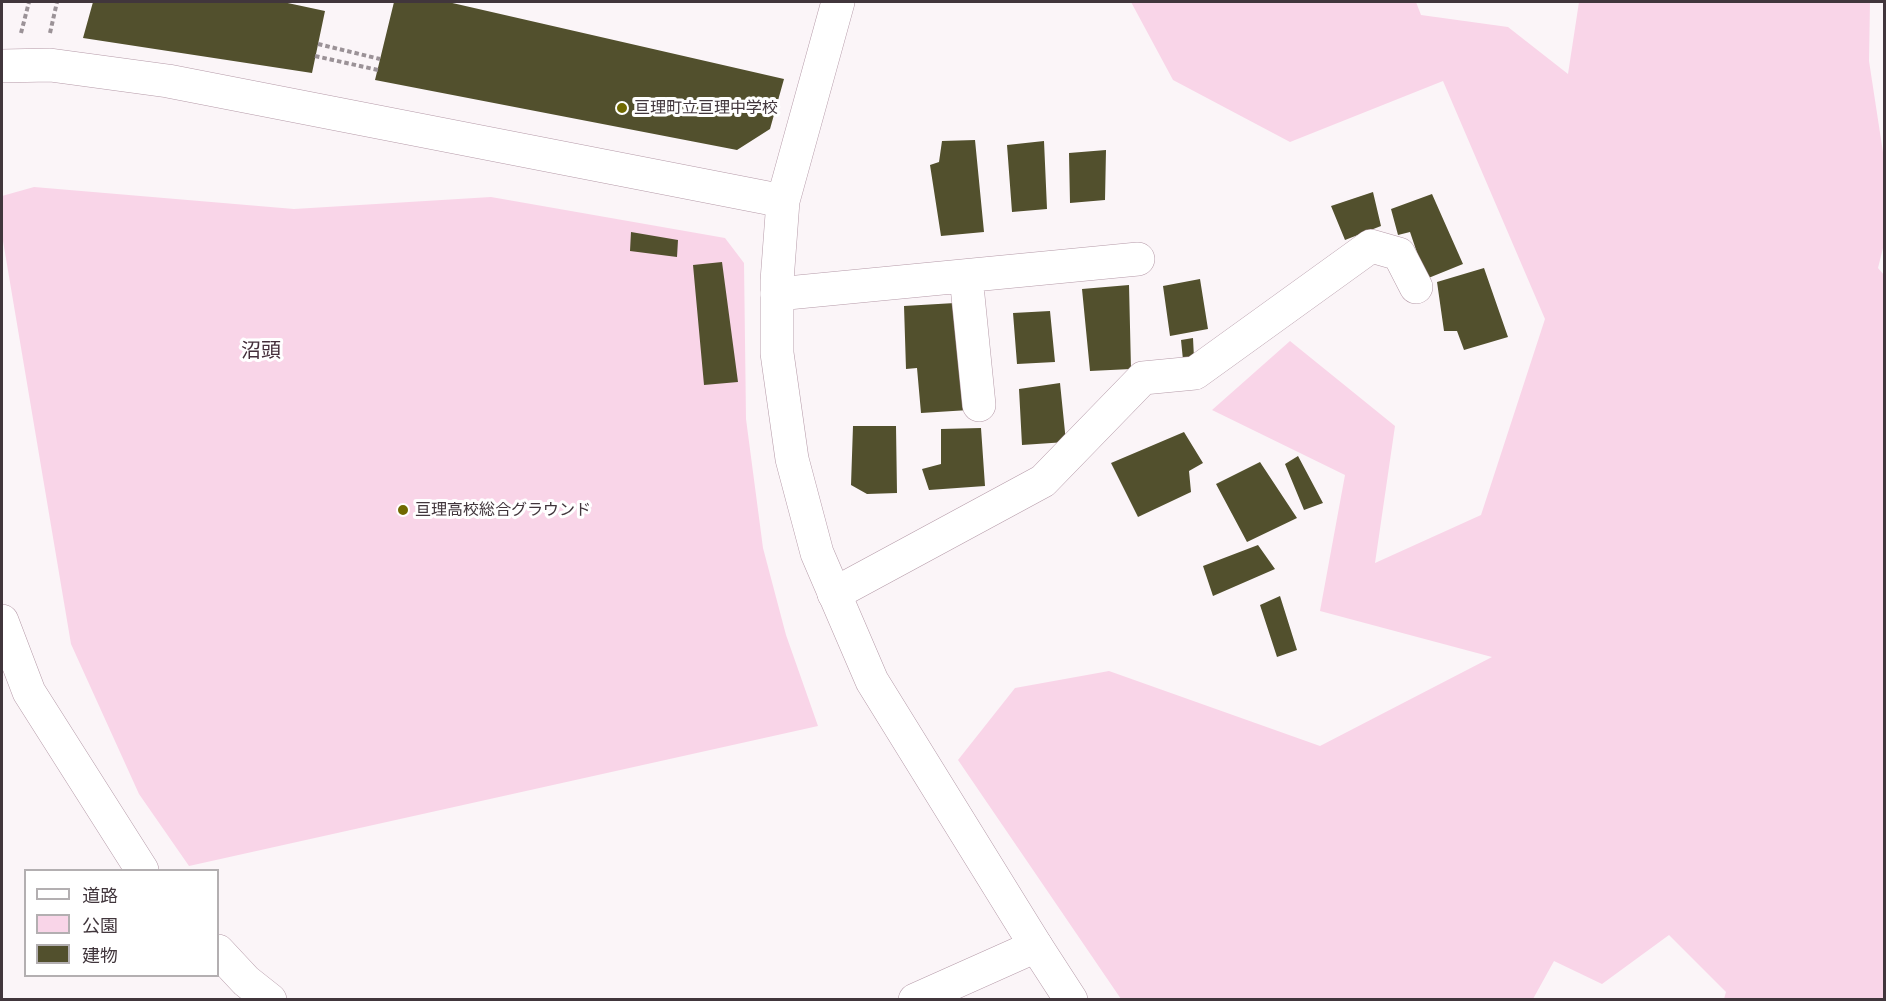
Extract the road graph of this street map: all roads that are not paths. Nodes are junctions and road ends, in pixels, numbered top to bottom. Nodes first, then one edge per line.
1 (838, 2) edge
2 (10, 53) edge
3 (783, 201) junction
4 (1138, 259) dead end
5 (966, 276) junction
6 (1416, 286) dead end
7 (777, 294) junction
8 (979, 405) dead end
9 (834, 594) junction
10 (2, 621) edge
11 (141, 869) edge
12 (1036, 946) junction
13 (219, 952) edge
14 (270, 999) edge
15 (915, 999) edge
16 (1071, 999) edge

1 - 3 street
2 - 3 street
3 - 7 street
4 - 5 street
5 - 7 street
5 - 8 street
6 - 9 street
7 - 9 street
9 - 12 street
10 - 11 street
12 - 15 street
12 - 16 street
13 - 14 street

